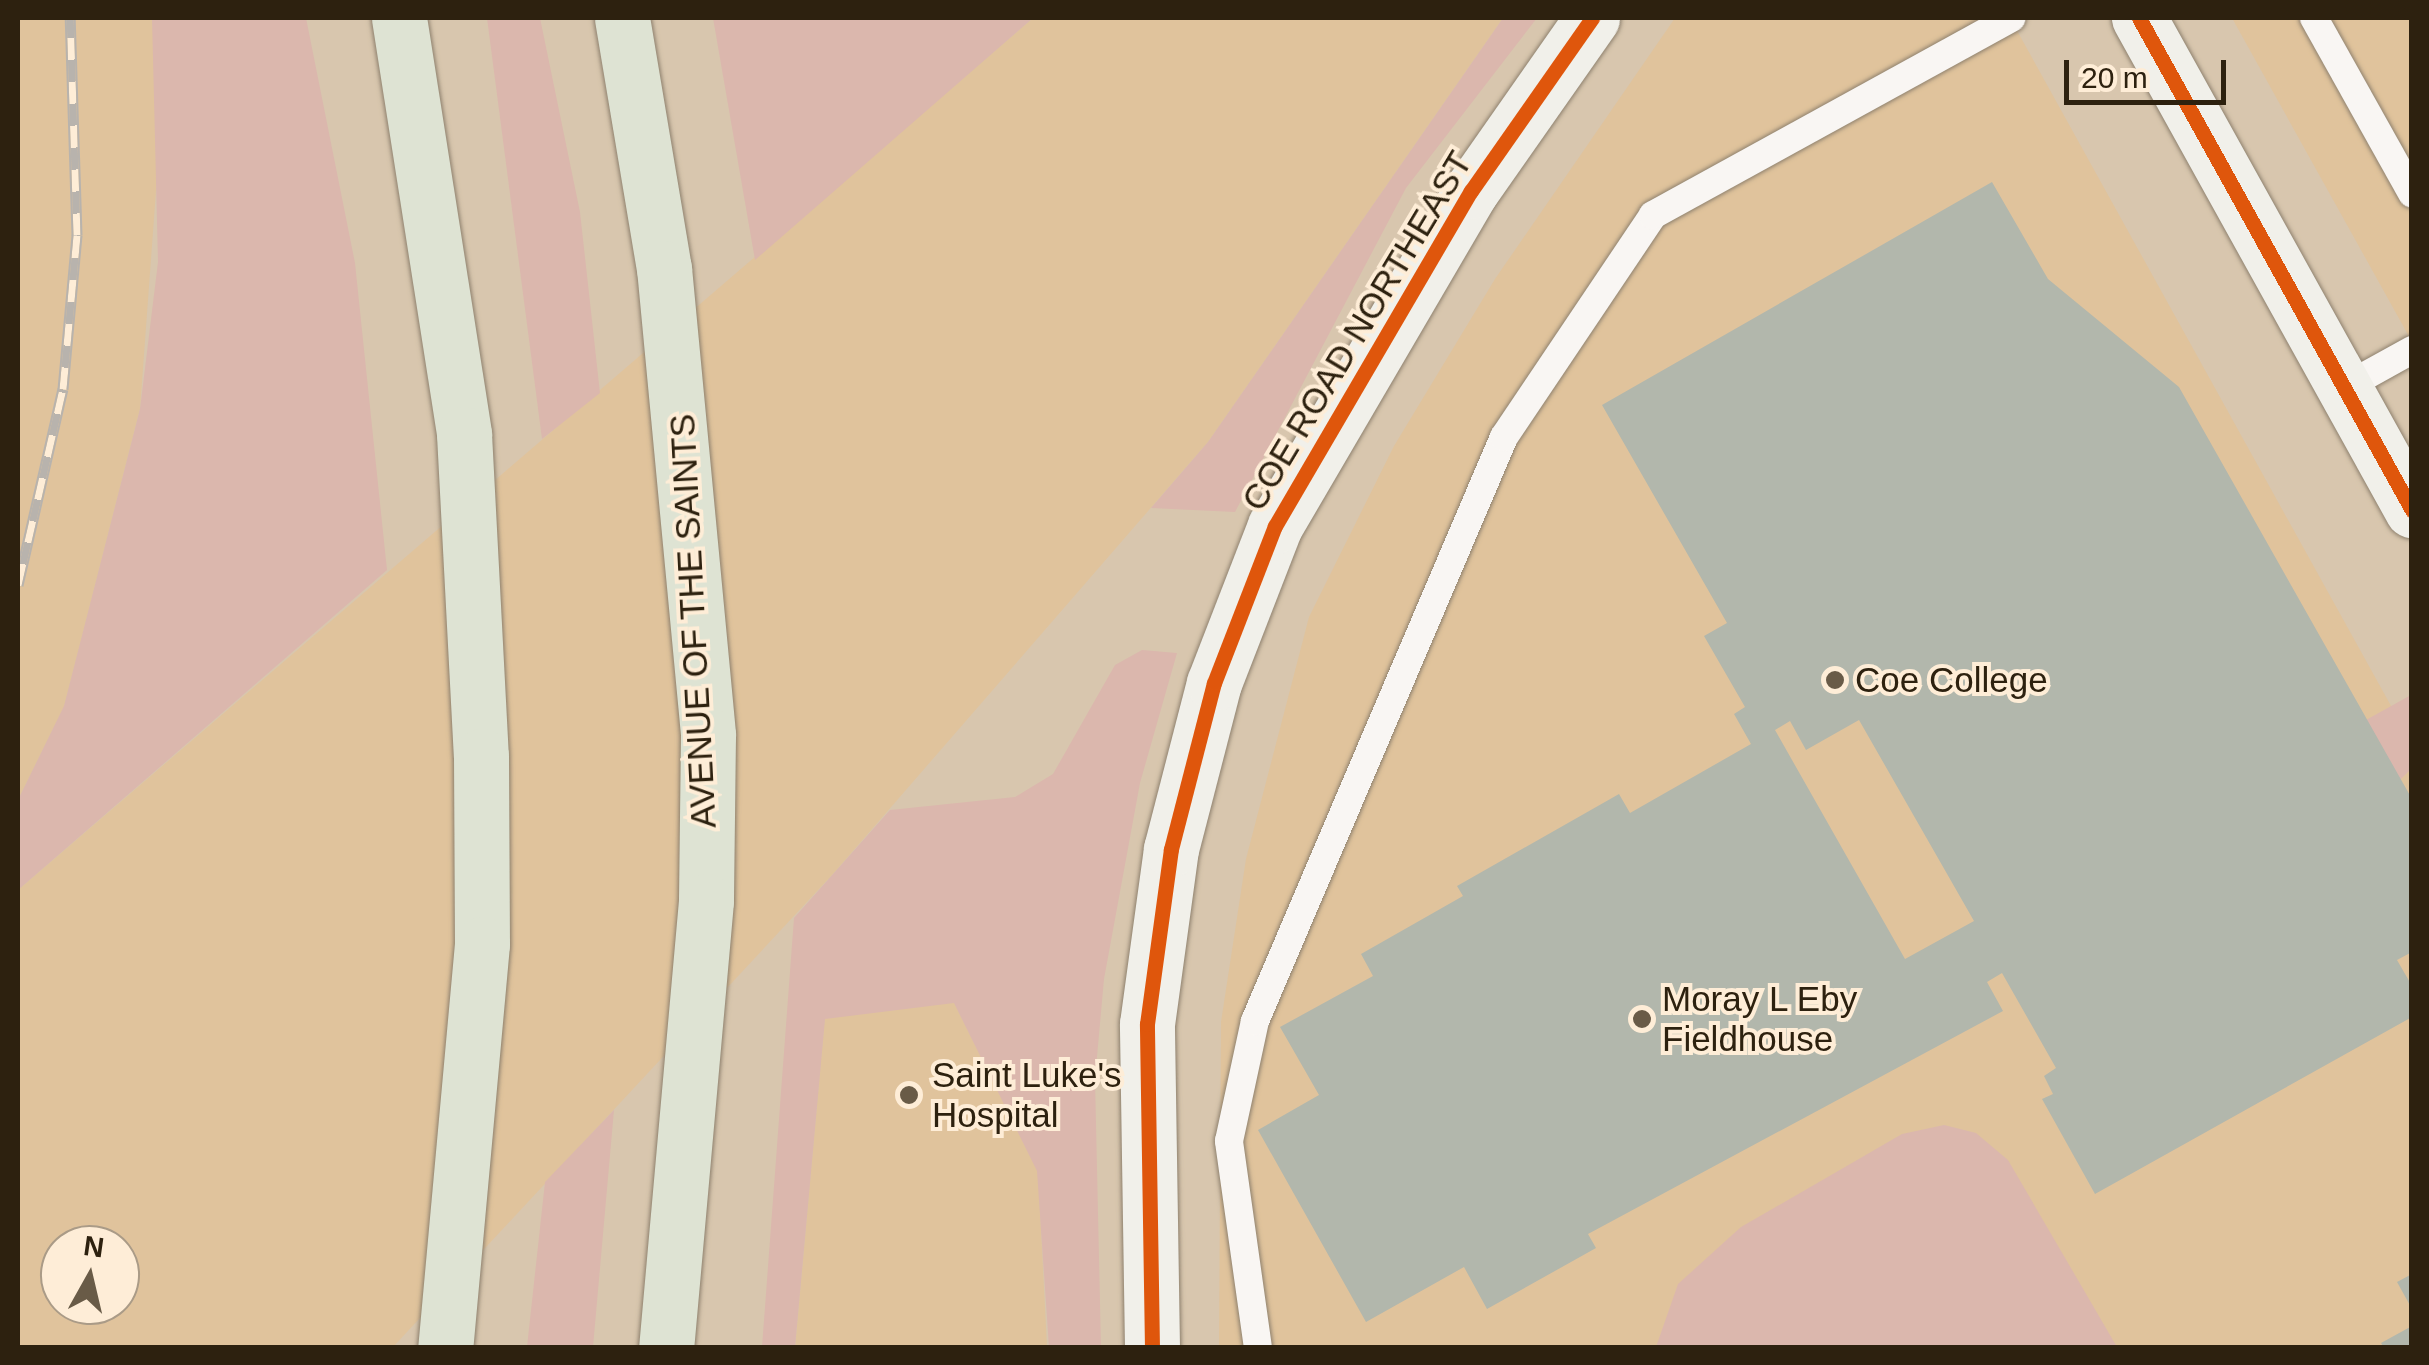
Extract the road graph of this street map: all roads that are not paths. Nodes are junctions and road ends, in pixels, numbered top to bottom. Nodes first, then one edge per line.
1 (400, 18) edge
2 (622, 18) edge
3 (1592, 18) edge
4 (2012, 18) edge
5 (2138, 18) edge
6 (2314, 18) edge
7 (2412, 193) edge
8 (2412, 350) edge
9 (2347, 386) junction
10 (2412, 510) edge
11 (445, 1348) edge
12 (666, 1348) edge
13 (1152, 1348) edge
14 (1258, 1348) edge

1 - 11 highway
2 - 12 highway, AVENUE OF THE SAINTS
3 - 13 main road, COE ROAD NORTHEAST
4 - 14 lane
5 - 9 main road
6 - 7 lane
8 - 9 lane
9 - 10 main road

